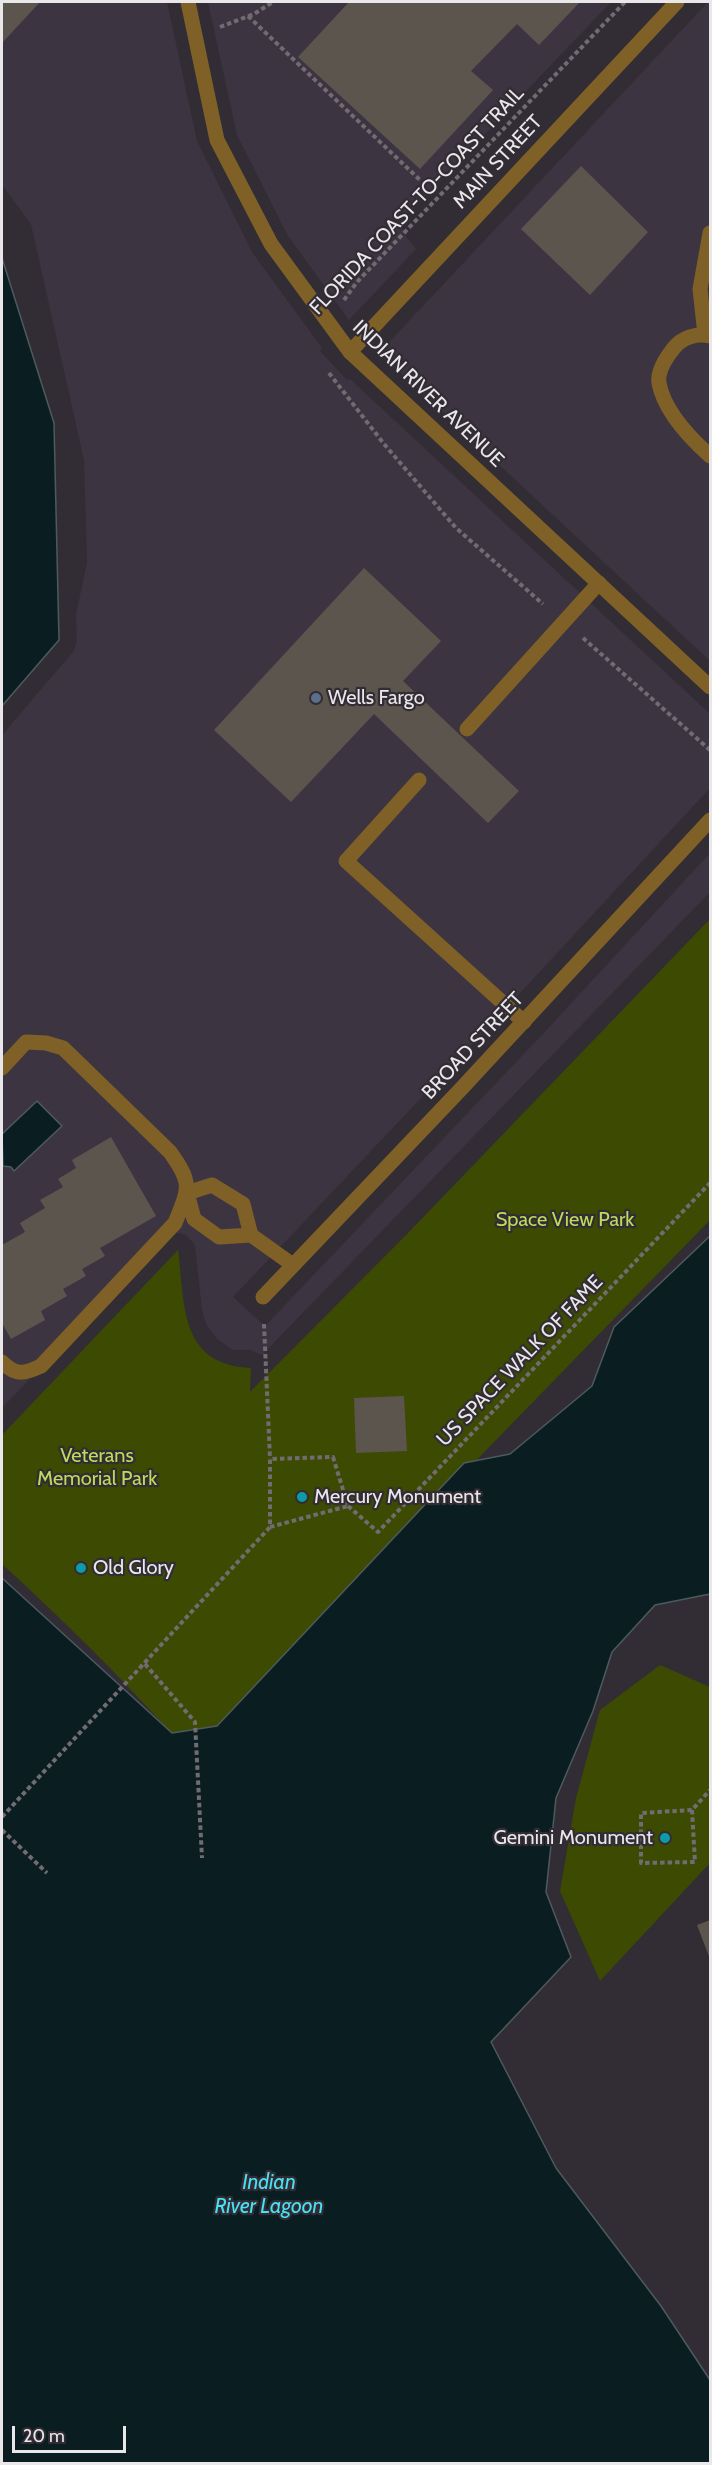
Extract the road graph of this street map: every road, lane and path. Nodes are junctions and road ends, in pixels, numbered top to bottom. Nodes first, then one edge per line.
1 (188, 2) edge
2 (273, 2) edge
3 (625, 2) edge
4 (678, 2) edge
5 (248, 16) junction
6 (195, 37) junction
7 (421, 181) dead end
8 (711, 233) edge
9 (325, 320) junction
10 (708, 335) edge
11 (350, 352) junction
12 (327, 371) dead end
13 (711, 456) edge
14 (599, 583) junction
15 (563, 621) junction
16 (711, 687) edge
17 (467, 729) dead end
18 (711, 750) edge
19 (419, 780) dead end
20 (711, 820) edge
21 (524, 1022) junction
22 (2, 1068) edge
23 (711, 1183) edge
24 (187, 1193) junction
25 (251, 1235) junction
26 (293, 1264) junction
27 (263, 1298) joint
28 (2, 1362) edge
29 (270, 1459) junction
30 (348, 1506) junction
31 (270, 1527) junction
32 (145, 1664) junction
33 (711, 1790) edge
34 (692, 1810) junction
35 (2, 1817) edge
36 (2, 1830) edge
37 (202, 1858) dead end
38 (47, 1873) dead end

1 - 6 street, INDIAN RIVER AVENUE
2 - 5 path
3 - 9 path, FLORIDA COAST-TO-COAST TRAIL
4 - 11 street, MAIN STREET
5 - 6 path
5 - 7 path
6 - 9 street, INDIAN RIVER AVENUE
8 - 10 street
9 - 11 street, INDIAN RIVER AVENUE
10 - 13 street
11 - 14 street, INDIAN RIVER AVENUE
12 - 15 path
14 - 15 street
14 - 16 street, INDIAN RIVER AVENUE
15 - 17 street
15 - 18 path
19 - 21 street
20 - 21 street, BROAD STREET
21 - 26 street, BROAD STREET
22 - 24 street
23 - 30 path, US SPACE WALK OF FAME
24 - 25 street
24 - 25 street
24 - 28 street
25 - 26 street
26 - 27 street, BROAD STREET
27 - 29 path
29 - 30 path
29 - 31 path
30 - 31 path
31 - 32 path
32 - 35 path
32 - 37 path
33 - 34 path
34 - 34 path
36 - 38 path

